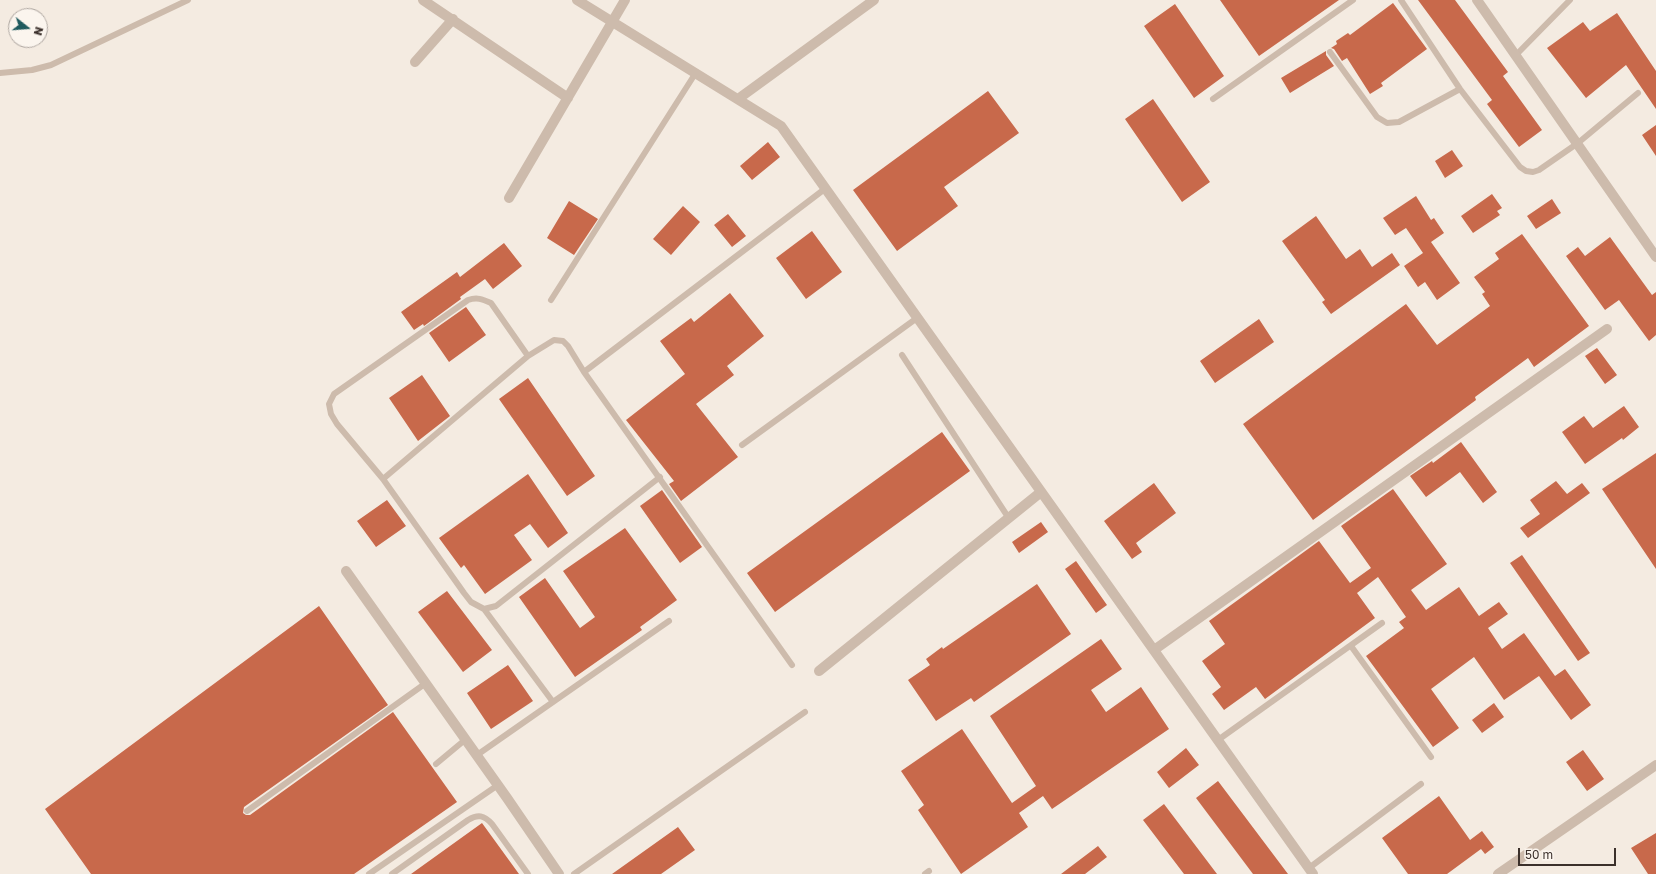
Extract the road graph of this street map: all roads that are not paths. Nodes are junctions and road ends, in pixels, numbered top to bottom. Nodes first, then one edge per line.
1 (188, 0) edge
2 (423, 0) edge
3 (576, 0) edge
4 (625, 0) edge
5 (874, 0) edge
6 (1353, 0) edge
7 (1401, 0) edge
8 (1477, 0) edge
9 (1570, 0) edge
10 (452, 19) junction
11 (612, 22) junction
12 (1330, 52) dead end
13 (1516, 55) junction
14 (415, 62) dead end
15 (0, 73) edge
16 (695, 74) junction
17 (1460, 89) junction
18 (1638, 93) dead end
19 (568, 98) junction
20 (738, 99) junction
21 (1213, 99) dead end
22 (1578, 144) junction
23 (826, 188) junction
24 (509, 198) dead end
25 (1655, 254) edge
26 (551, 300) dead end
27 (917, 318) junction
28 (1607, 329) dead end
29 (902, 355) dead end
30 (528, 356) junction
31 (584, 372) junction
32 (742, 445) dead end
33 (660, 477) junction
34 (383, 479) junction
35 (1041, 492) junction
36 (1008, 518) junction
37 (346, 571) dead end
38 (484, 609) junction
39 (669, 621) dead end
40 (1382, 623) dead end
41 (1351, 646) junction
42 (1154, 650) junction
43 (792, 665) dead end
44 (819, 671) dead end
45 (426, 683) junction
46 (553, 702) junction
47 (805, 712) dead end
48 (466, 739) junction
49 (1218, 740) junction
50 (477, 755) junction
51 (1431, 757) dead end
52 (436, 764) dead end
53 (1656, 765) edge
54 (1421, 784) dead end
55 (498, 785) junction
56 (247, 811) dead end
57 (1311, 871) edge
58 (369, 874) edge
59 (392, 874) edge
60 (528, 874) edge
61 (558, 874) edge
62 (574, 874) edge
63 (1498, 874) edge

1 - 15 lane
2 - 10 street
3 - 11 street
4 - 11 street
5 - 20 street
6 - 21 lane
7 - 17 lane
8 - 13 street
9 - 13 lane
10 - 14 street
10 - 19 street
11 - 16 street
11 - 19 street
12 - 17 lane
13 - 22 street
16 - 20 street
16 - 26 lane
17 - 22 lane
18 - 22 lane
19 - 24 street
20 - 23 street
22 - 25 street
23 - 27 street
23 - 31 lane
27 - 32 lane
27 - 35 street
28 - 42 street
29 - 36 lane
30 - 31 lane
30 - 34 lane
30 - 34 lane
31 - 33 lane
33 - 38 lane
33 - 43 lane
34 - 38 lane
35 - 36 street
35 - 42 street
36 - 44 street
37 - 45 street
38 - 46 lane
39 - 46 lane
40 - 41 lane
41 - 49 lane
41 - 51 lane
42 - 49 street
45 - 48 street
45 - 56 lane
46 - 50 lane
47 - 62 lane
48 - 50 street
48 - 52 lane
49 - 57 street
50 - 55 street
53 - 63 street
54 - 57 lane
55 - 58 lane
55 - 61 street
59 - 60 lane

